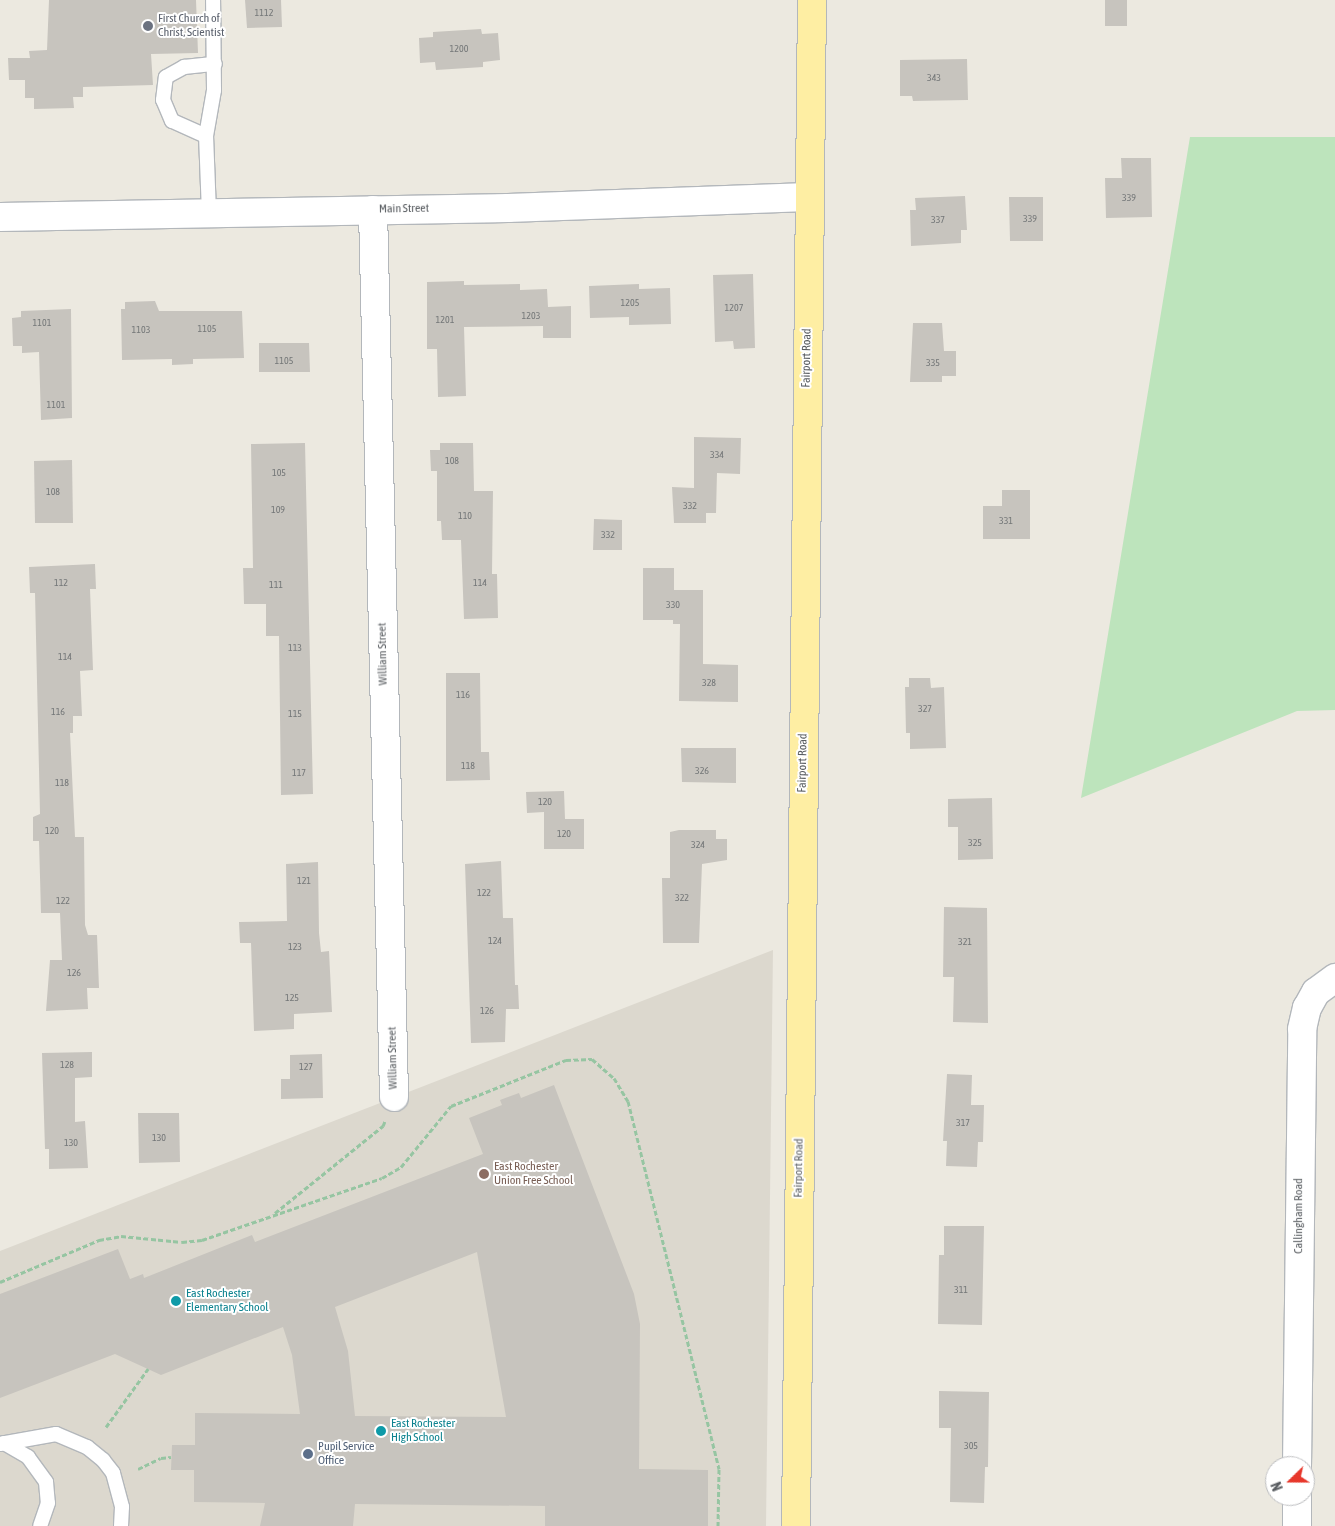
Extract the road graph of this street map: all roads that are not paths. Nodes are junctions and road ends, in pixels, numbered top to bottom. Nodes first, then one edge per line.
1 (213, 0) edge
2 (812, 0) edge
3 (215, 64) junction
4 (206, 136) junction
5 (808, 197) junction
6 (373, 210) junction
7 (209, 213) junction
8 (0, 217) edge
9 (1335, 978) edge
10 (394, 1097) road end
11 (2, 1444) edge
12 (1297, 1456) edge
13 (1297, 1506) edge
14 (40, 1526) edge
15 (121, 1526) edge
16 (796, 1526) edge
17 (1297, 1526) edge

1 - 3 lane
2 - 5 main road, Fairport Road
3 - 4 lane
3 - 4 lane
4 - 7 lane
5 - 6 street, Main Street
5 - 16 main road, Fairport Road
6 - 7 street, Main Street
6 - 10 street, William Street
7 - 8 street, Main Street
9 - 12 street, Callingham Road
11 - 14 lane
11 - 15 lane
13 - 17 street

